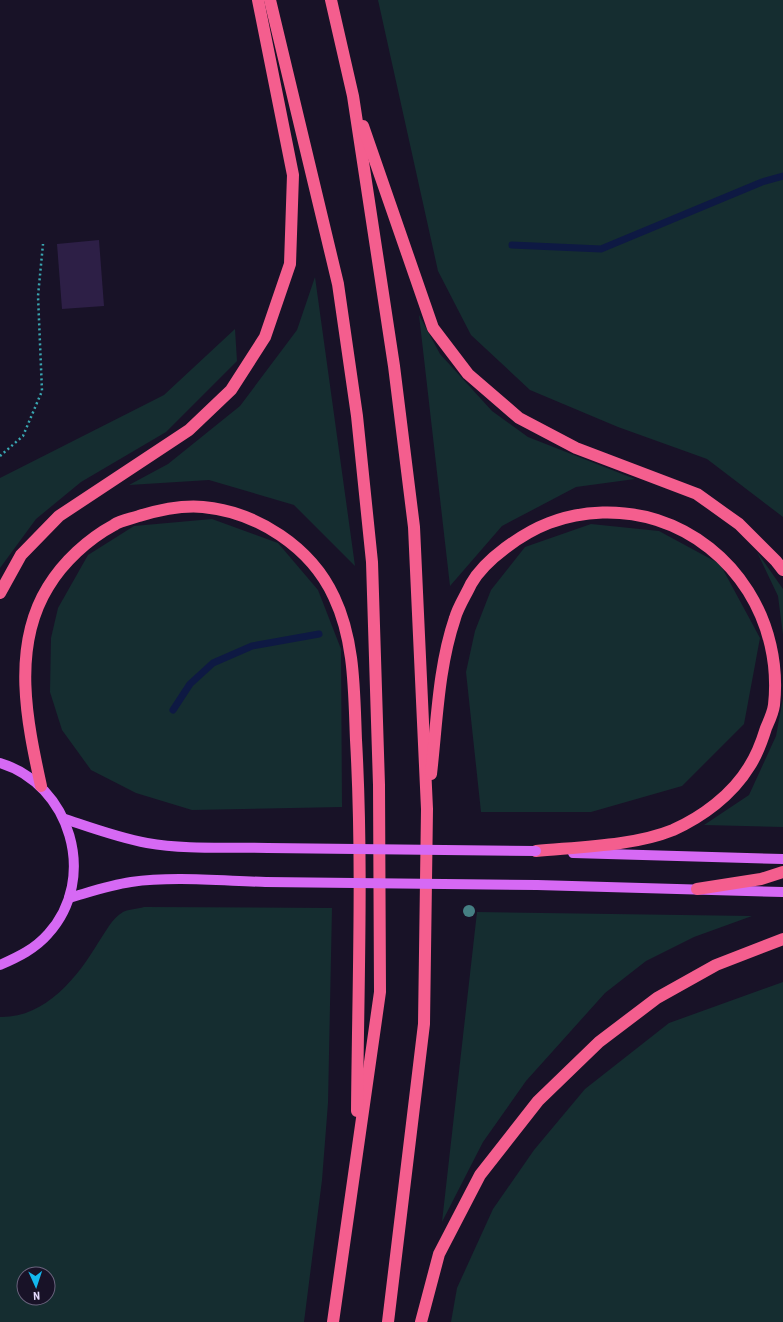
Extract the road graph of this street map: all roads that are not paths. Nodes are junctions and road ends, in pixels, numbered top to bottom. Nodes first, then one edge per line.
1 (258, 0) edge
2 (270, 0) edge
3 (331, 0) edge
4 (353, 96) junction
5 (783, 570) edge
6 (0, 593) edge
7 (0, 763) edge
8 (41, 786) junction
9 (427, 809) junction
10 (65, 819) junction
11 (536, 851) junction
12 (783, 859) edge
13 (783, 872) edge
14 (697, 889) junction
15 (783, 892) edge
16 (69, 898) junction
17 (783, 939) edge
18 (0, 965) edge
19 (357, 1162) junction
20 (333, 1322) edge
21 (388, 1322) edge
22 (421, 1322) edge

1 - 6 highway
2 - 19 highway
3 - 4 highway
4 - 5 highway
4 - 9 highway
7 - 8 main road
8 - 10 main road
8 - 19 highway
9 - 11 highway
9 - 21 highway
10 - 11 main road, bridge
10 - 16 main road
11 - 12 main road
13 - 14 highway
14 - 15 main road
14 - 16 main road, bridge
16 - 18 main road
17 - 22 highway
19 - 20 highway

